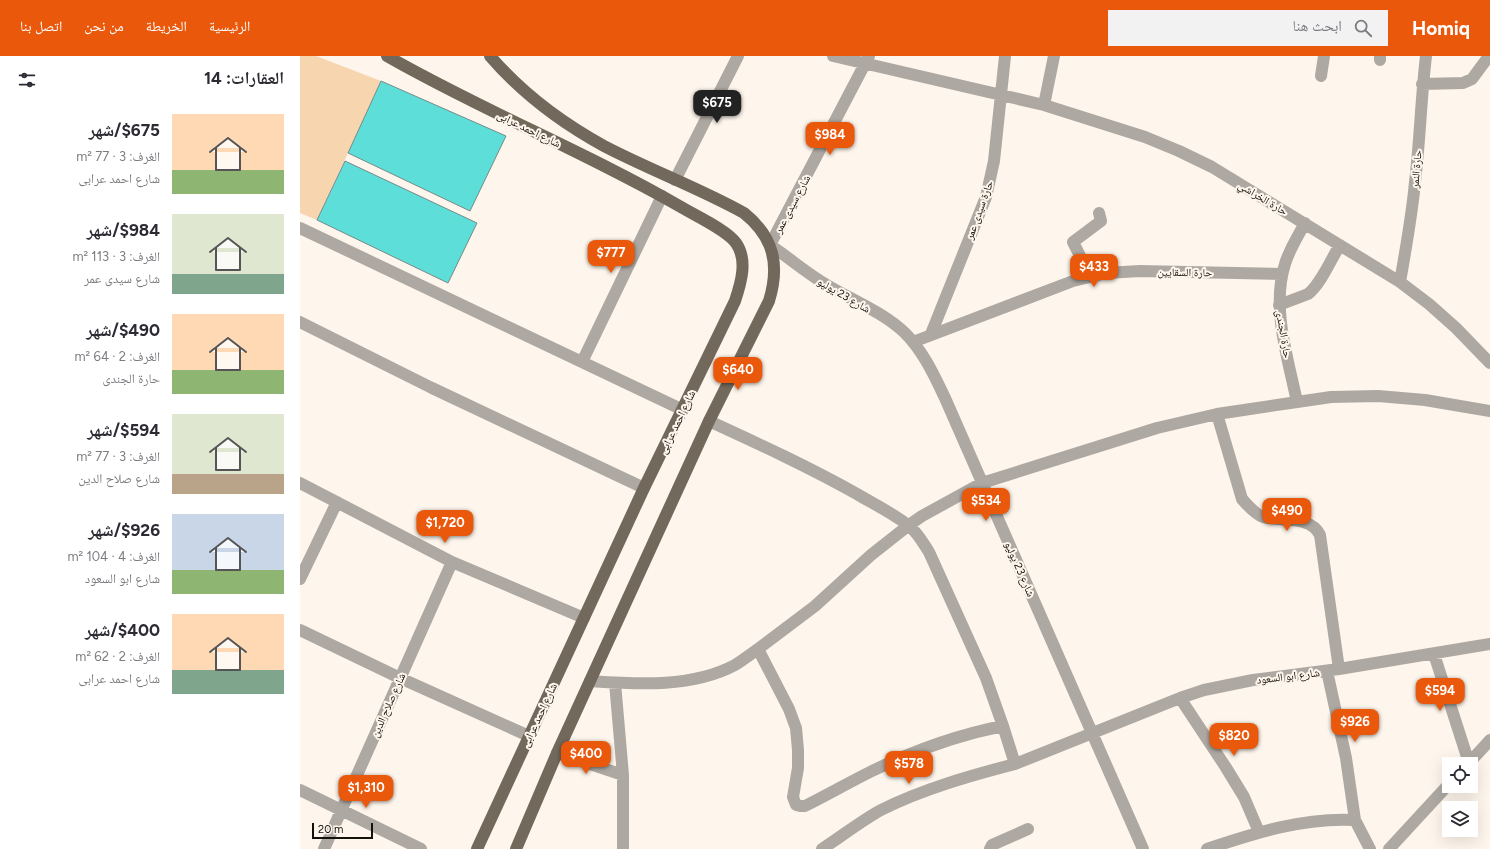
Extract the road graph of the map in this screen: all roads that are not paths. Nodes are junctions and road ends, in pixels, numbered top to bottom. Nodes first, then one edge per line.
1 (387, 56) edge
2 (490, 56) edge
3 (738, 56) edge
4 (832, 56) edge
5 (1005, 56) edge
6 (1054, 56) edge
7 (1324, 56) edge
8 (1426, 56) edge
9 (1489, 56) edge
10 (402, 60) edge
11 (867, 60) edge
12 (1321, 76) dead end
13 (1422, 84) junction
14 (1002, 96) junction
15 (1044, 105) junction
16 (675, 180) junction
17 (662, 196) junction
18 (1099, 213) dead end
19 (1305, 223) junction
20 (300, 228) edge
21 (770, 245) junction
22 (1340, 245) junction
23 (1282, 274) junction
24 (1090, 276) junction
25 (1400, 282) junction
26 (1279, 305) junction
27 (300, 322) edge
28 (931, 334) junction
29 (913, 342) junction
30 (582, 362) junction
31 (1490, 363) edge
32 (1297, 402) junction
33 (683, 410) junction
34 (1490, 411) edge
35 (1217, 414) junction
36 (709, 421) junction
37 (300, 483) edge
38 (982, 483) junction
39 (644, 488) junction
40 (337, 502) junction
41 (908, 526) junction
42 (452, 562) junction
43 (300, 579) edge
44 (584, 618) junction
45 (300, 630) edge
46 (1490, 644) edge
47 (758, 649) junction
48 (1434, 654) junction
49 (1333, 670) junction
50 (400, 678) junction
51 (590, 681) junction
52 (615, 683) junction
53 (1180, 698) junction
54 (1003, 726) junction
55 (1092, 733) junction
56 (529, 736) junction
57 (1490, 740) edge
58 (557, 753) junction
59 (1466, 757) edge
60 (1474, 757) edge
61 (1015, 764) junction
62 (623, 775) junction
63 (300, 790) edge
64 (1442, 792) edge
65 (341, 810) junction
66 (1355, 820) junction
67 (1028, 829) dead end
68 (1259, 832) junction
69 (324, 849) edge
70 (421, 849) edge
71 (477, 849) edge
72 (516, 849) edge
73 (623, 849) edge
74 (822, 849) edge
75 (990, 849) edge
76 (1143, 849) edge
77 (1207, 849) edge
78 (1370, 849) edge
79 (1389, 849) edge

1 - 10 main road, شارع احمد عرابى
2 - 16 main road, شارع احمد عرابى
3 - 16 street
4 - 11 street, حارة الخراشي
5 - 14 street, حارة سيدى عمر
6 - 15 street
7 - 12 street
8 - 13 street, حارة النمر
9 - 13 street
10 - 17 main road, شارع احمد عرابى
11 - 14 street, حارة الخراشي
11 - 21 street, شارع سيدى عمر
13 - 25 street, حارة النمر
14 - 15 street, حارة الخراشي
14 - 28 street, حارة سيدى عمر
15 - 19 street, حارة الخراشي
16 - 21 main road, شارع احمد عرابى
17 - 30 street
17 - 33 main road, شارع احمد عرابى
18 - 24 street
19 - 22 street, حارة الخراشي
19 - 23 street, حارة الجندى
20 - 30 street
21 - 29 street, شارع 23 يوليو
21 - 36 main road, شارع احمد عرابى
22 - 25 street, حارة الخراشي
22 - 26 street
23 - 24 street, حارة السقايين
23 - 26 street, حارة الجندى
24 - 28 street, حارة السقايين
25 - 31 street, حارة الخراشي
26 - 32 street, حارة الجندى
27 - 39 street
28 - 29 street, حارة السقايين
29 - 38 street, شارع 23 يوليو
30 - 33 street
32 - 34 street
32 - 35 street
33 - 39 main road, شارع احمد عرابى
35 - 38 street
35 - 49 street
36 - 41 street
36 - 51 main road, شارع احمد عرابى
37 - 40 street
38 - 41 street
38 - 55 street, شارع 23 يوليو
39 - 44 main road, شارع احمد عرابى
40 - 42 street
40 - 43 street
41 - 47 street
41 - 54 street
42 - 44 street
42 - 50 street, شارع صلاح الدين
44 - 56 main road, شارع احمد عرابى
45 - 50 street
46 - 48 street, شارع ابو السعود
47 - 52 street
47 - 54 street
48 - 49 street, شارع ابو السعود
48 - 59 street
49 - 53 street, شارع ابو السعود
49 - 66 street
50 - 56 street
50 - 65 street, شارع صلاح الدين
51 - 52 street
51 - 58 main road, شارع احمد عرابى
52 - 62 street
53 - 55 street, شارع ابو السعود
53 - 68 street
54 - 61 street
55 - 61 street, شارع ابو السعود
55 - 76 street, شارع 23 يوليو
56 - 71 main road, شارع احمد عرابى
57 - 60 street
58 - 62 street
58 - 72 main road, شارع احمد عرابى
61 - 74 street, شارع ابو السعود
62 - 73 street
63 - 65 street
64 - 79 street
65 - 69 street, شارع صلاح الدين
65 - 70 street
66 - 68 street
66 - 78 street
67 - 75 street
68 - 77 street

